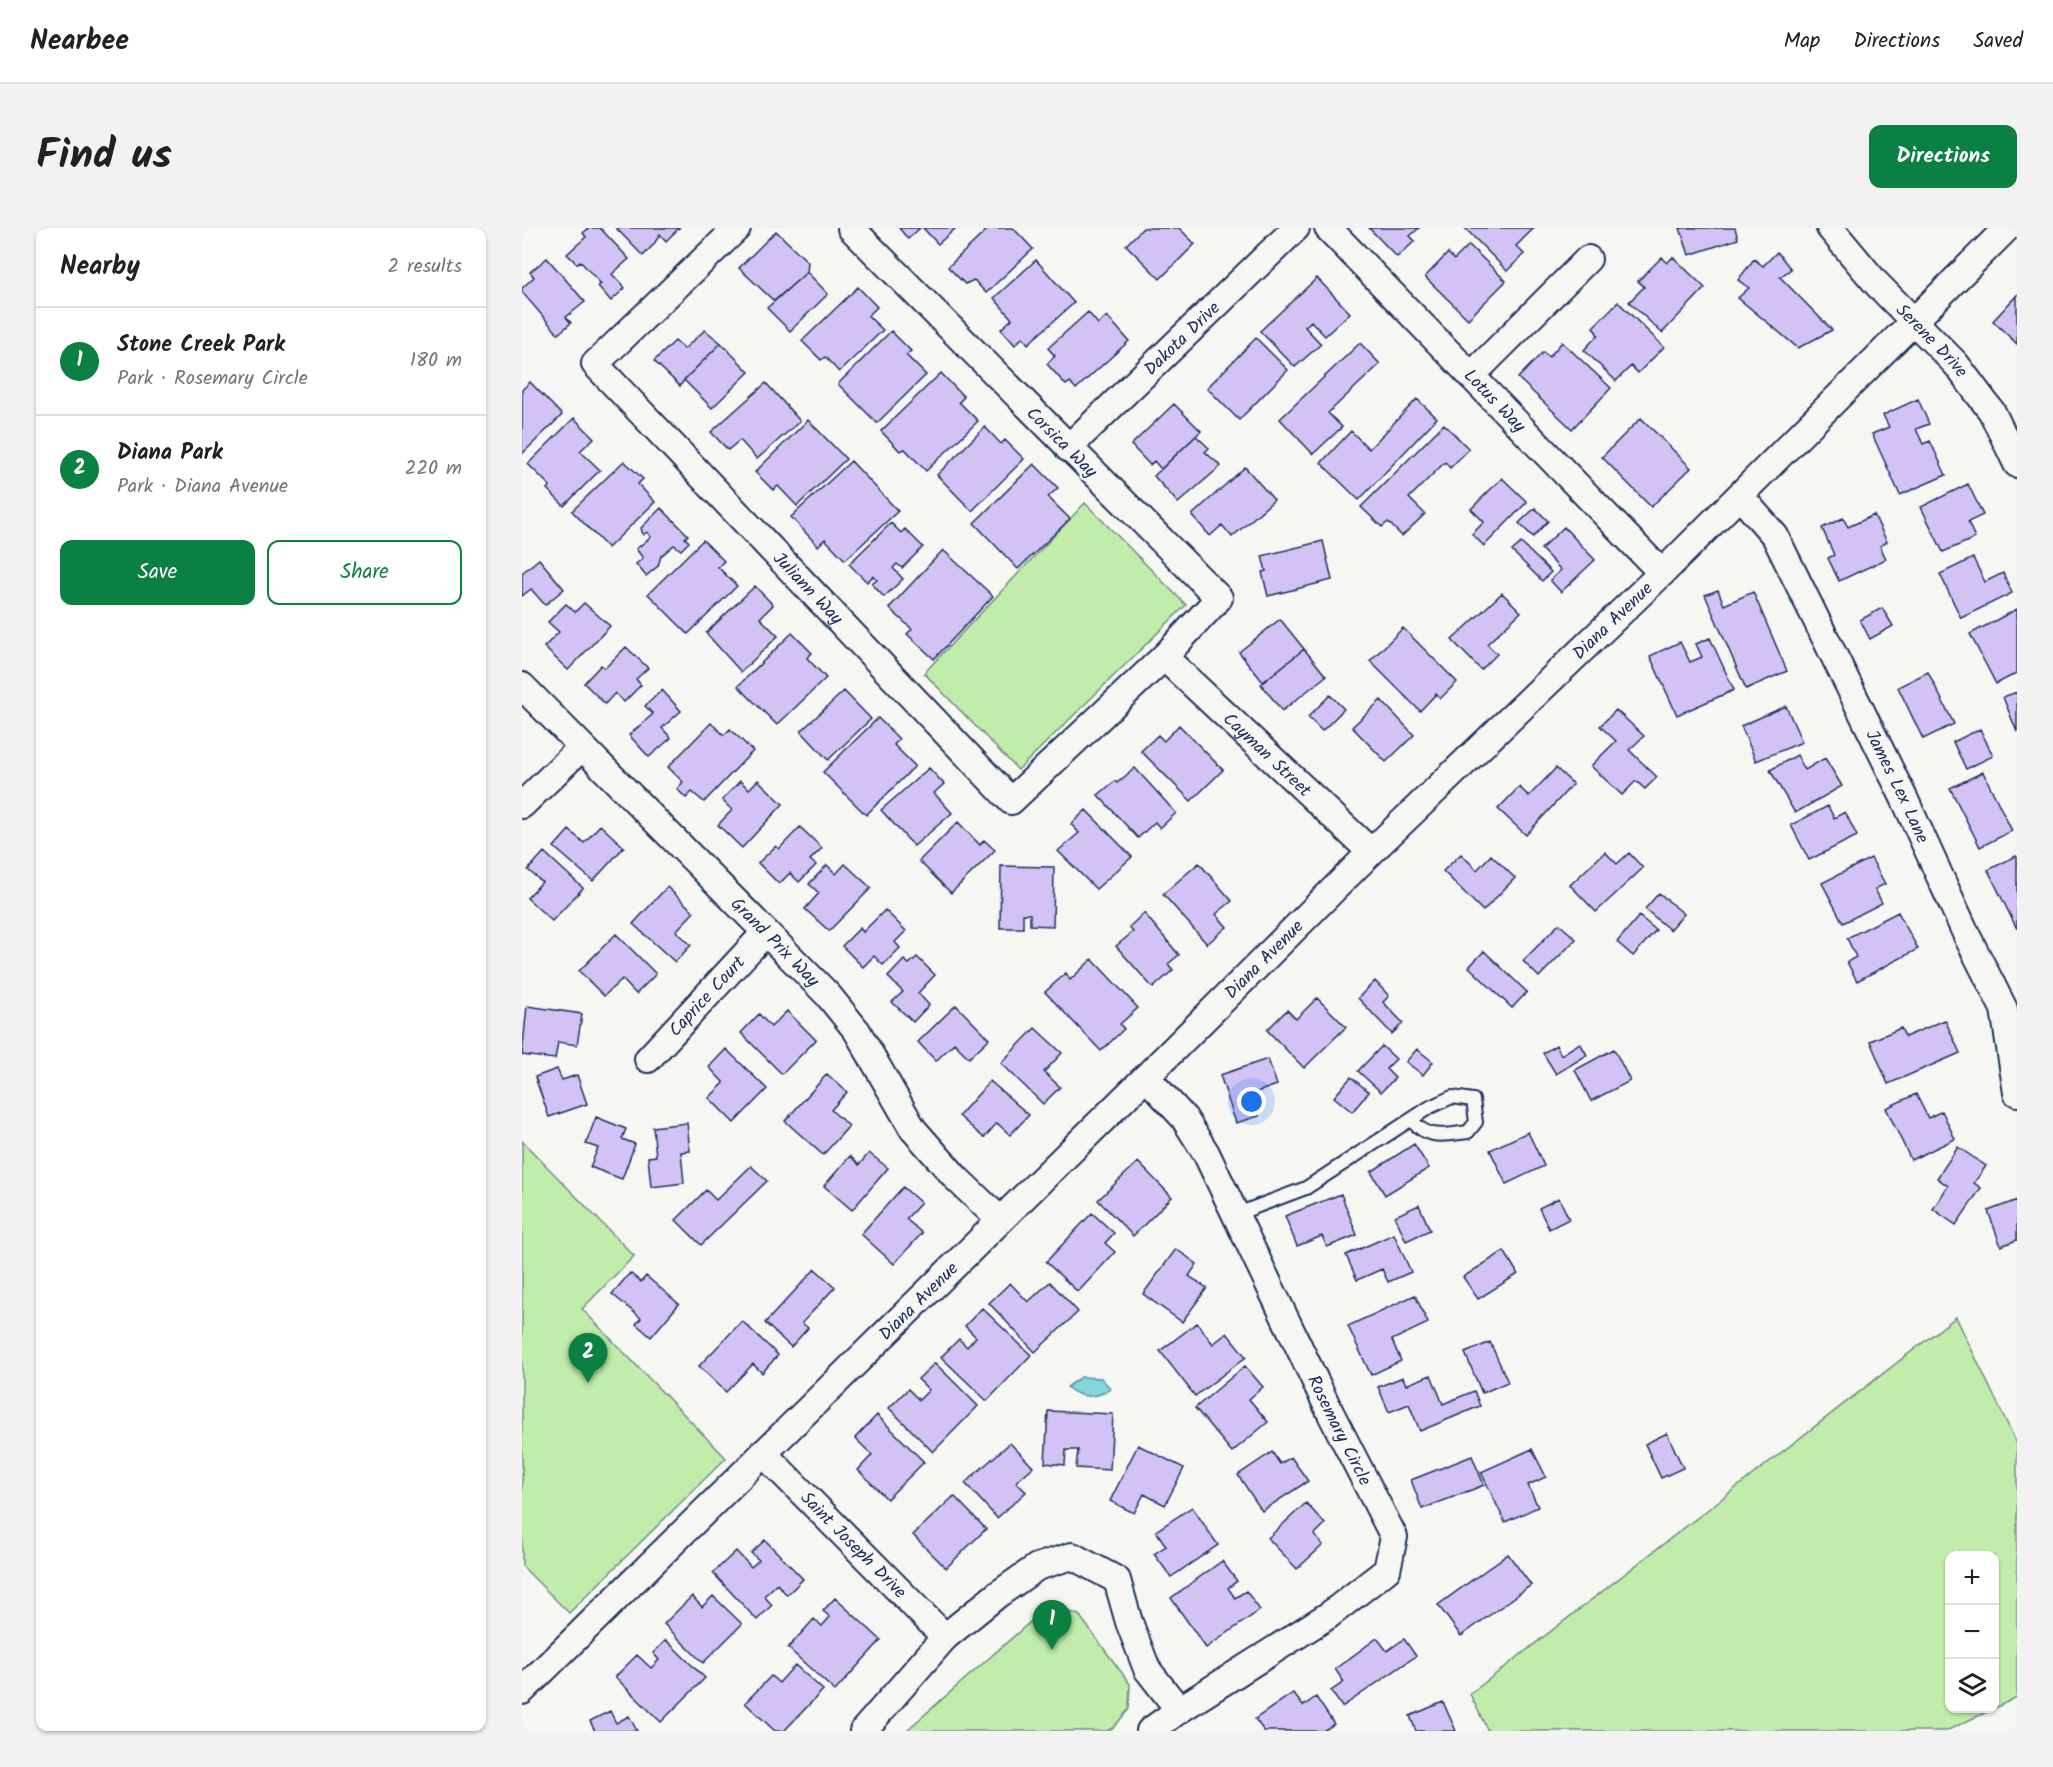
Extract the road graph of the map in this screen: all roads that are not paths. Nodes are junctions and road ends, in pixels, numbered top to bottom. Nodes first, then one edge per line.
1 (737, 228) edge
2 (850, 228) edge
3 (1296, 228) edge
4 (1328, 228) edge
5 (1830, 228) edge
6 (2007, 228) edge
7 (1588, 259) dead end
8 (1914, 321) junction
9 (1471, 376) junction
10 (1068, 448) junction
11 (2017, 464) edge
12 (1740, 496) junction
13 (1662, 573) junction
14 (1164, 657) junction
15 (522, 686) edge
16 (582, 747) junction
17 (522, 806) edge
18 (1371, 852) junction
19 (765, 933) junction
20 (648, 1059) dead end
21 (1146, 1077) junction
22 (2017, 1093) edge
23 (1411, 1120) junction
24 (1237, 1214) junction
25 (1000, 1221) junction
26 (763, 1453) junction
27 (945, 1637) junction
28 (522, 1691) edge
29 (1179, 1710) junction
30 (863, 1731) edge
31 (1150, 1731) edge

1 - 14 street, Juliann Way
2 - 10 street, Corsica Way
3 - 10 street, Dakota Drive
4 - 9 street, Lotus Way
5 - 8 street, Serene Drive
6 - 8 street, Diana Avenue
7 - 9 street
8 - 11 street, Serene Drive
8 - 12 street, Diana Avenue
9 - 13 street, Lotus Way
10 - 14 street, Corsica Way
12 - 13 street, Diana Avenue
12 - 22 street, James Lex Lane
13 - 18 street, Diana Avenue
14 - 18 street, Cayman Street
15 - 16 street, Grand Prix Way
16 - 17 street
16 - 19 street, Grand Prix Way
18 - 21 street, Diana Avenue
19 - 20 street, Caprice Court
19 - 25 street, Grand Prix Way
21 - 24 street, Rosemary Circle
21 - 25 street, Diana Avenue
23 - 23 lane
23 - 24 lane
24 - 29 street, Rosemary Circle
25 - 26 street, Diana Avenue
26 - 27 street, Saint Joseph Drive
26 - 28 street, Diana Avenue
27 - 29 street
27 - 30 street
29 - 31 street, Rosemary Circle

